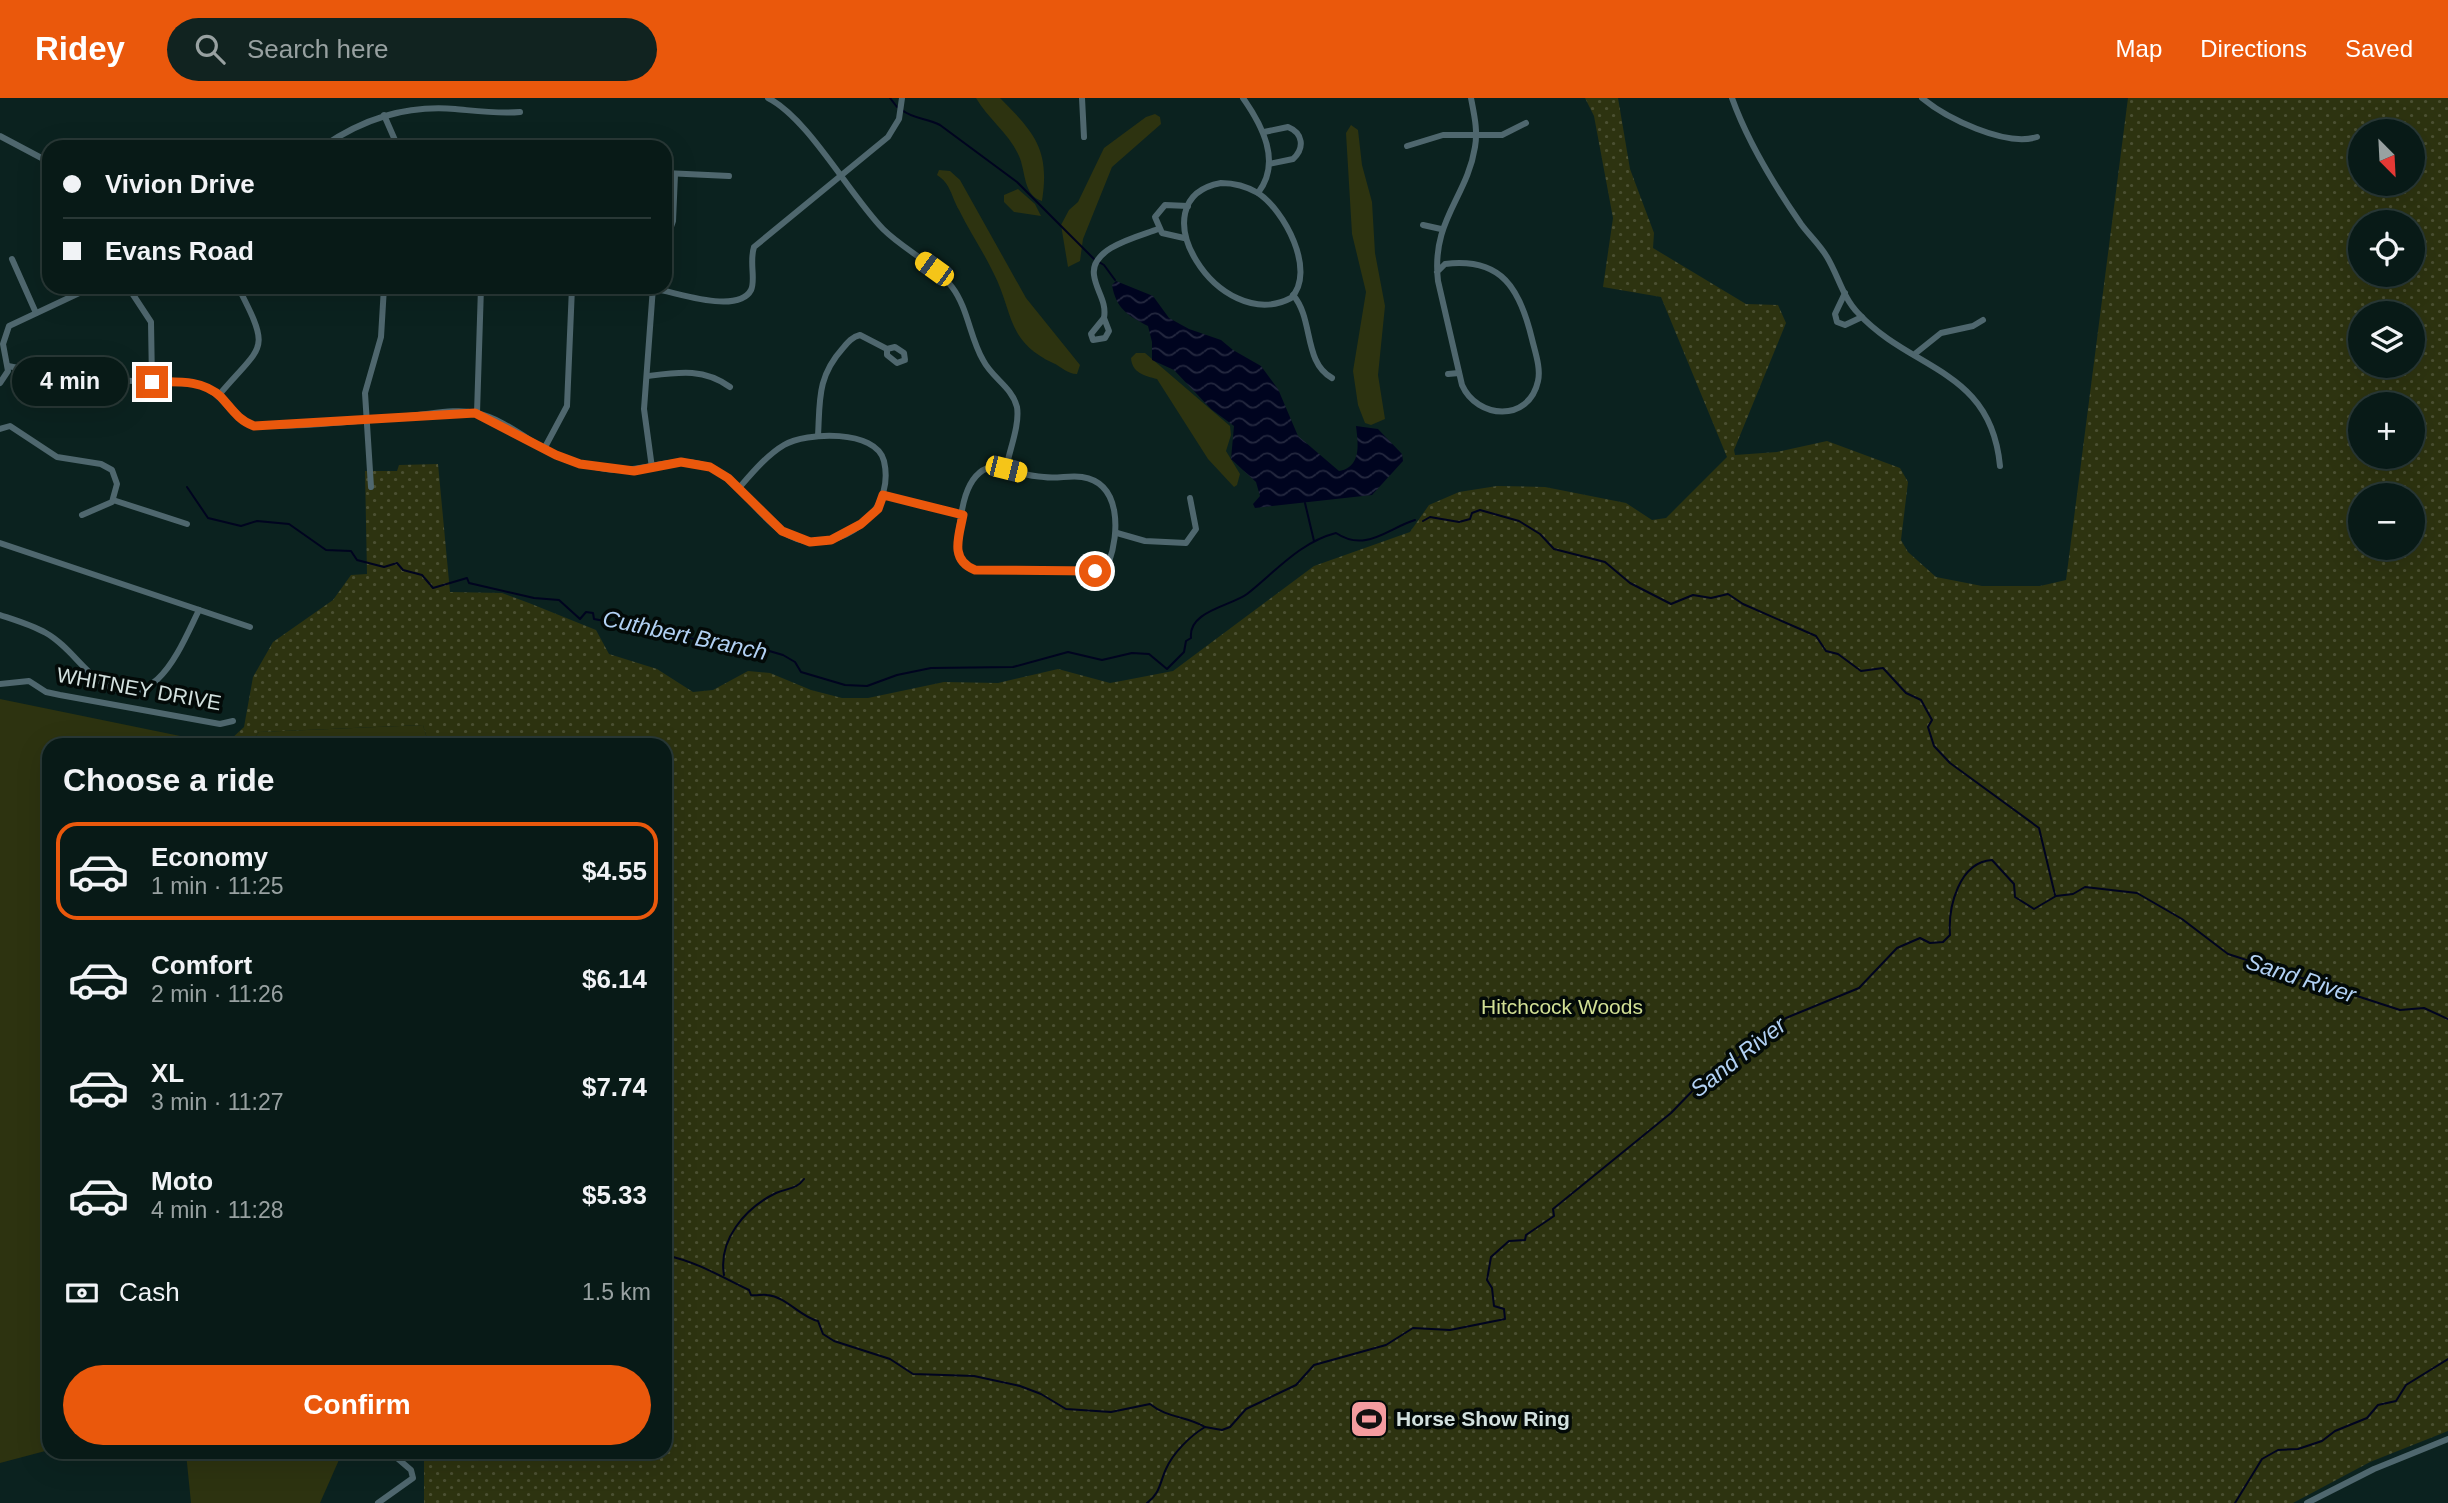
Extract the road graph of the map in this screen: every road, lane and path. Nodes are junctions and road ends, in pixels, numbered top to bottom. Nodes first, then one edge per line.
1 (768, 98) edge
2 (902, 98) edge
3 (1082, 98) edge
4 (1243, 98) edge
5 (1471, 98) edge
6 (1732, 98) edge
7 (1922, 98) edge
8 (520, 112) dead end
9 (384, 115) junction
10 (1526, 123) dead end
11 (1264, 132) junction
12 (0, 136) edge
13 (1476, 136) junction
14 (2037, 137) dead end
15 (1084, 138) dead end
16 (334, 140) edge
17 (395, 140) edge
18 (1407, 146) dead end
19 (42, 158) edge
20 (1269, 163) junction
21 (672, 174) edge
22 (675, 174) junction
23 (729, 176) dead end
24 (840, 177) junction
25 (1258, 193) junction
26 (1188, 205) junction
27 (672, 225) edge
28 (1423, 225) dead end
29 (1158, 229) junction
30 (1441, 229) junction
31 (1184, 239) junction
32 (12, 259) dead end
33 (1437, 272) junction
34 (1844, 291) junction
35 (672, 292) edge
36 (77, 294) edge
37 (133, 294) edge
38 (242, 294) edge
39 (384, 294) edge
40 (481, 294) edge
41 (572, 294) edge
42 (653, 294) edge
43 (1293, 295) junction
44 (36, 313) junction
45 (1862, 317) junction
46 (1104, 318) dead end
47 (1983, 320) dead end
48 (887, 349) dead end
49 (1916, 353) junction
50 (8, 366) junction
51 (1459, 373) junction
52 (1448, 374) dead end
53 (648, 376) junction
54 (1332, 378) dead end
55 (152, 382) junction
56 (0, 383) edge
57 (730, 387) dead end
58 (219, 395) junction
59 (477, 413) junction
60 (365, 420) junction
61 (0, 429) edge
62 (818, 436) junction
63 (544, 449) junction
64 (2000, 466) dead end
65 (652, 468) junction
66 (1006, 469) junction
67 (370, 487) dead end
68 (739, 488) junction
69 (883, 495) junction
70 (1190, 498) dead end
71 (113, 500) junction
72 (82, 515) dead end
73 (963, 515) junction
74 (187, 524) dead end
75 (1117, 533) junction
76 (0, 543) edge
77 (199, 610) junction
78 (0, 615) edge
79 (250, 627) dead end
80 (0, 684) edge
81 (233, 722) dead end
82 (2448, 1439) edge
83 (398, 1459) edge
84 (378, 1503) edge
85 (2307, 1503) edge

1 - 24 street
2 - 24 street
3 - 15 street
4 - 11 street
5 - 13 street
6 - 34 street
7 - 14 street
8 - 9 street
9 - 16 street
9 - 17 street
10 - 13 street
11 - 20 street
11 - 20 street
12 - 19 street
13 - 18 street
13 - 30 street
20 - 25 street
21 - 22 street
22 - 23 street
22 - 27 street
24 - 35 street
24 - 66 street
25 - 26 street
25 - 43 street
26 - 29 street
26 - 31 street
28 - 30 street
29 - 31 street
29 - 46 street
30 - 33 street
31 - 43 street
32 - 44 street
33 - 51 street
33 - 51 street
34 - 45 street
34 - 45 street
36 - 44 street
37 - 55 street
38 - 58 street
39 - 60 street
40 - 59 street
41 - 63 street
42 - 53 street
43 - 54 street
44 - 50 street
45 - 49 street
47 - 49 street
48 - 62 street
49 - 64 street
50 - 55 street
50 - 56 street
51 - 52 street
53 - 57 street
53 - 65 street
55 - 58 street
58 - 60 street
59 - 60 street
59 - 63 street
60 - 67 street
61 - 71 street
62 - 68 street
62 - 69 street
63 - 65 street
65 - 68 street
66 - 73 street
66 - 75 street
68 - 69 street
69 - 73 street
70 - 75 street
71 - 72 street
71 - 74 street
73 - 75 street
76 - 77 street
77 - 78 street
77 - 79 street
80 - 81 street, WHITNEY DRIVE
82 - 85 street
83 - 84 street

